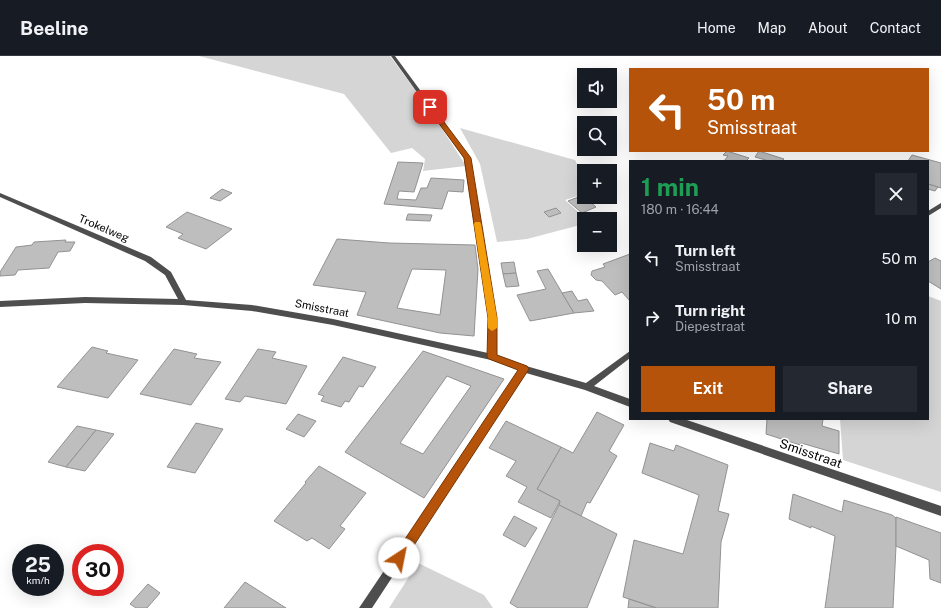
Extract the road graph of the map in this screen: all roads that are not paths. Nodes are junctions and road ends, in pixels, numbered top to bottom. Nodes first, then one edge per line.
1 (393, 56) edge
2 (0, 195) edge
3 (941, 205) edge
4 (929, 213) edge
5 (183, 302) junction
6 (0, 304) edge
7 (629, 355) edge
8 (492, 357) junction
9 (524, 369) junction
10 (587, 387) junction
11 (629, 403) edge
12 (676, 420) edge
13 (941, 511) edge
14 (365, 608) edge

1 - 8 street
2 - 5 street, Trokelweg
3 - 4 street
5 - 6 street, Smisstraat
5 - 8 street, Smisstraat
7 - 10 street
8 - 9 street, Smisstraat
9 - 10 street, Smisstraat
9 - 14 street
10 - 11 street, Smisstraat
12 - 13 street, Smisstraat

